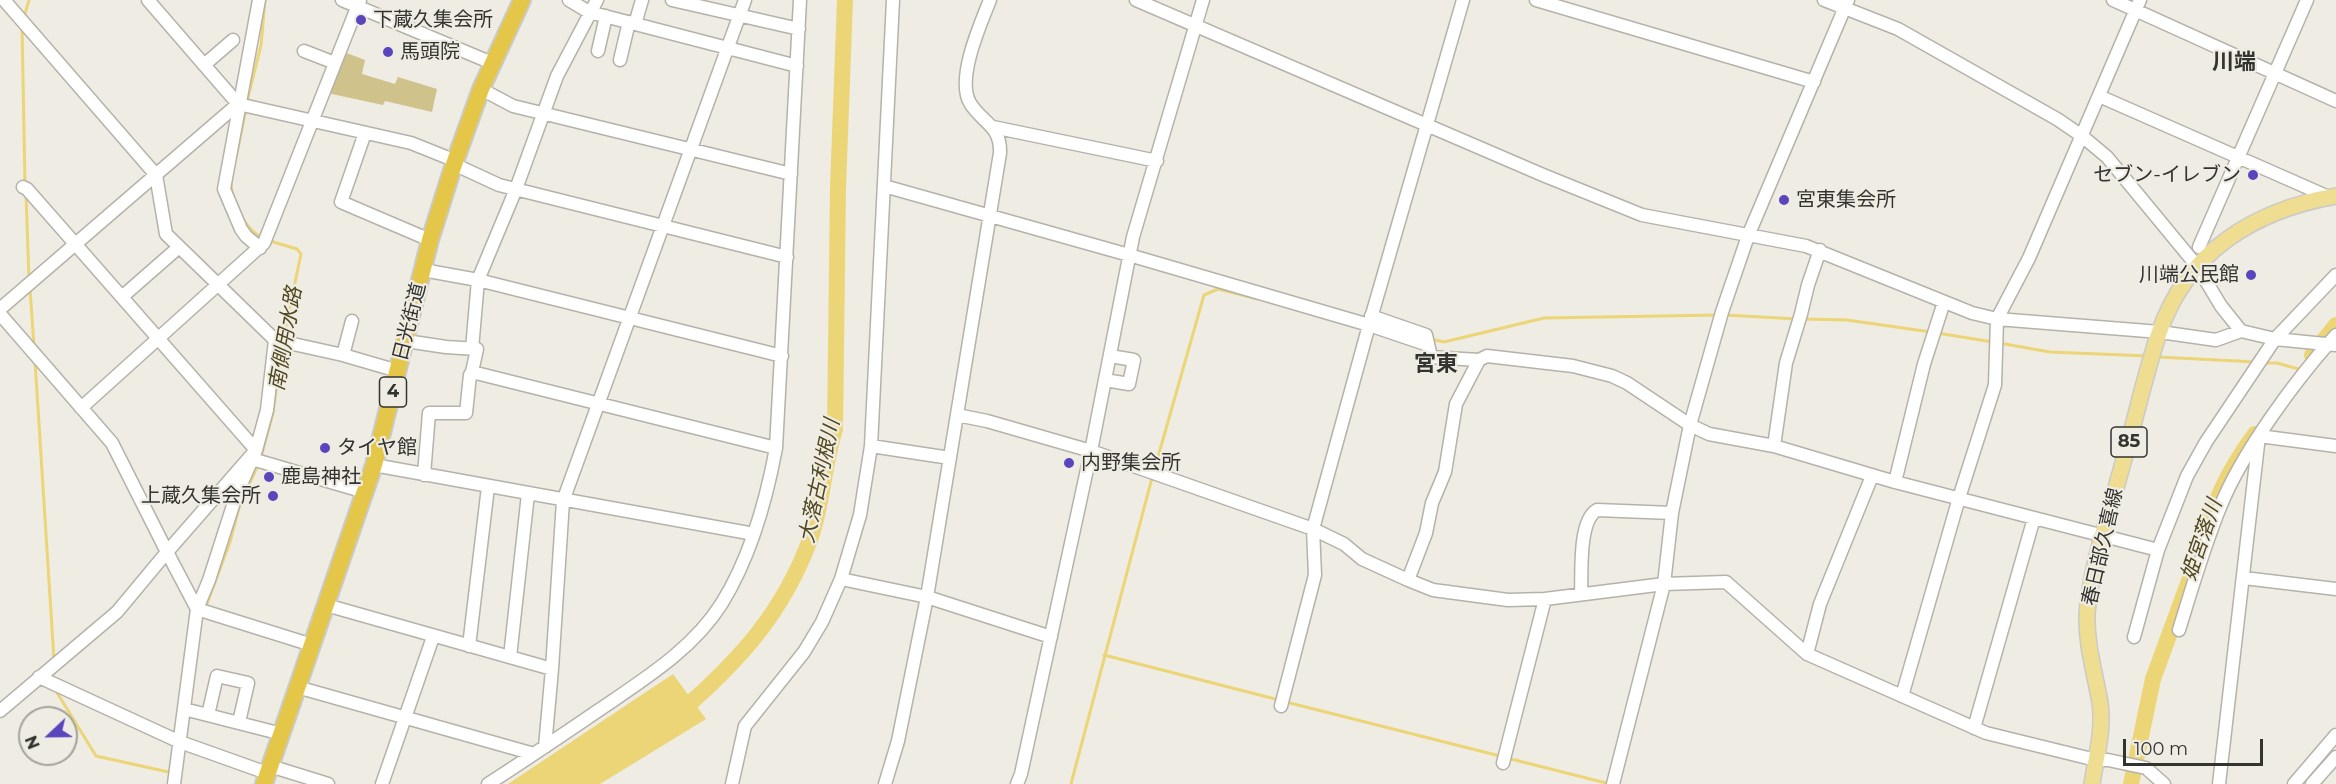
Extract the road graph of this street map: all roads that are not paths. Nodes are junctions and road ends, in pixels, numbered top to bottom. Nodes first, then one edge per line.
1 (4, 0) edge
2 (148, 0) edge
3 (259, 0) edge
4 (342, 0) edge
5 (569, 0) edge
6 (597, 0) edge
7 (642, 0) edge
8 (672, 0) edge
9 (745, 0) edge
10 (800, 0) edge
11 (893, 0) edge
12 (990, 0) edge
13 (1136, 0) edge
14 (1203, 0) edge
15 (1463, 0) edge
16 (1536, 0) edge
17 (1824, 0) edge
18 (2113, 0) edge
19 (2307, 0) edge
20 (518, 1) edge
21 (358, 3) edge
22 (1847, 3) edge
23 (2138, 5) edge
24 (589, 12) junction
25 (739, 15) junction
26 (606, 16) junction
27 (632, 23) junction
28 (1196, 26) junction
29 (799, 29) junction
30 (233, 40) dead end
31 (727, 48) junction
32 (304, 51) dead end
33 (598, 51) dead end
34 (620, 60) dead end
35 (334, 63) junction
36 (492, 63) junction
37 (204, 65) junction
38 (797, 66) junction
39 (2275, 74) junction
40 (1814, 82) junction
41 (481, 89) junction
42 (2099, 96) junction
43 (2336, 101) edge
44 (243, 106) junction
45 (543, 114) junction
46 (312, 121) junction
47 (1427, 125) junction
48 (993, 127) junction
49 (365, 133) junction
50 (2082, 136) junction
51 (691, 149) junction
52 (2239, 157) junction
53 (456, 160) junction
54 (1157, 161) junction
55 (791, 174) junction
56 (156, 175) junction
57 (884, 186) junction
58 (23, 187) dead end
59 (516, 189) junction
60 (2334, 197) edge
61 (990, 214) junction
62 (663, 226) junction
63 (1748, 236) junction
64 (430, 240) junction
65 (264, 242) junction
66 (76, 243) junction
67 (179, 247) junction
68 (2199, 247) dead end
69 (1820, 250) junction
70 (1129, 255) junction
71 (787, 257) junction
72 (2197, 266) junction
73 (423, 270) junction
74 (2336, 275) edge
75 (478, 280) junction
76 (220, 285) junction
77 (123, 296) junction
78 (1944, 302) junction
79 (0, 309) edge
80 (0, 314) edge
81 (630, 318) junction
82 (1997, 319) junction
83 (1370, 320) junction
84 (352, 321) dead end
85 (2241, 331) junction
86 (2160, 332) junction
87 (159, 338) junction
88 (2276, 339) junction
89 (280, 341) junction
90 (406, 341) junction
91 (2333, 341) edge
92 (472, 349) junction
93 (343, 355) junction
94 (782, 356) junction
95 (1110, 356) junction
96 (1479, 360) junction
97 (398, 371) junction
98 (472, 372) junction
99 (1105, 380) junction
100 (599, 404) junction
101 (81, 408) junction
102 (957, 415) junction
103 (1690, 425) junction
104 (2259, 436) junction
105 (871, 446) junction
106 (1774, 446) junction
107 (2336, 446) edge
108 (776, 448) junction
109 (1091, 451) junction
110 (257, 458) junction
111 (950, 458) junction
112 (374, 465) junction
113 (424, 475) junction
114 (1872, 476) junction
115 (1895, 482) junction
116 (488, 487) junction
117 (365, 492) junction
118 (528, 494) junction
119 (1959, 498) junction
120 (563, 501) junction
121 (1672, 513) junction
122 (2034, 518) junction
123 (1313, 529) junction
124 (754, 534) junction
125 (2103, 536) junction
126 (2158, 550) junction
127 (167, 552) junction
128 (2244, 578) junction
129 (842, 579) junction
130 (1408, 580) junction
131 (1664, 584) junction
132 (2336, 589) edge
133 (1581, 594) junction
134 (927, 597) junction
135 (1545, 599) junction
136 (326, 604) junction
137 (202, 610) junction
138 (2179, 630) dead end
139 (434, 637) junction
140 (2134, 637) dead end
141 (1051, 638) junction
142 (312, 645) junction
143 (469, 646) junction
144 (1807, 654) junction
145 (510, 657) junction
146 (552, 669) junction
147 (39, 677) junction
148 (297, 687) junction
149 (1902, 696) junction
150 (1281, 706) dead end
151 (184, 709) junction
152 (0, 711) edge
153 (208, 715) junction
154 (405, 717) junction
155 (239, 722) junction
156 (1974, 728) junction
157 (282, 734) junction
158 (2336, 735) edge
159 (180, 742) junction
160 (545, 747) junction
161 (534, 754) junction
162 (2336, 757) edge
163 (2102, 760) junction
164 (1503, 763) dead end
165 (267, 774) edge
166 (174, 784) edge
167 (328, 784) edge
168 (382, 784) edge
169 (488, 784) edge
170 (732, 784) edge
171 (885, 784) edge
172 (1017, 784) edge
173 (1613, 784) edge
174 (2092, 784) edge
175 (2164, 784) edge
176 (2218, 784) edge
177 (2294, 784) edge
178 (2312, 784) edge

1 - 56 street
2 - 37 street
3 - 44 street
4 - 21 street
5 - 24 street
6 - 24 street
7 - 27 street
8 - 25 street
9 - 25 street
10 - 29 street
11 - 57 street
12 - 48 street
13 - 28 street
14 - 28 street
15 - 47 street
16 - 40 street
17 - 22 street
18 - 23 street
19 - 39 street
20 - 36 highway, 日光街道 / 4
21 - 35 street
21 - 36 street
22 - 40 street
22 - 50 street
23 - 39 street
23 - 42 street
24 - 26 street
24 - 45 street
25 - 29 street
25 - 31 street
26 - 27 street
26 - 33 street
27 - 31 street
27 - 34 street
28 - 47 street
28 - 54 street
29 - 38 street
30 - 37 street
31 - 38 street
31 - 51 street
32 - 35 street
35 - 46 street
36 - 41 highway, 日光街道 / 4
37 - 44 street
38 - 55 street
39 - 43 street
39 - 52 street
40 - 63 street
41 - 45 street
41 - 53 highway, 日光街道 / 4
42 - 50 street
42 - 52 street
44 - 46 street
44 - 56 street
44 - 65 street
45 - 51 street
45 - 59 street
46 - 49 street
46 - 65 street
47 - 63 street
47 - 83 street
48 - 54 street
48 - 61 street
49 - 53 street
49 - 64 street
50 - 72 street
50 - 82 street
51 - 55 street
51 - 62 street
52 - 60 street
52 - 68 street
53 - 59 street
53 - 64 highway, 日光街道 / 4
54 - 70 street
55 - 71 street
56 - 66 street
56 - 67 street
57 - 61 street
57 - 105 street
58 - 66 street
59 - 62 street
59 - 75 street
60 - 72 main road, 春日部久喜線 / 85
61 - 70 street
61 - 102 street
62 - 71 street
62 - 81 street
63 - 69 street
63 - 103 street
64 - 73 highway, 日光街道 / 4
65 - 76 street
66 - 77 street
66 - 79 street
67 - 76 street
67 - 77 street
69 - 78 street
69 - 106 street
70 - 83 street
70 - 95 street
71 - 94 street
72 - 85 street
72 - 86 main road, 春日部久喜線 / 85
73 - 75 street
73 - 90 highway, 日光街道 / 4
74 - 88 street
75 - 81 street
75 - 92 street
76 - 87 street
76 - 89 street
77 - 87 street
78 - 82 street
78 - 115 street
80 - 101 street
81 - 94 street
81 - 100 street
82 - 86 street
82 - 119 street
83 - 96 street
83 - 123 street
84 - 93 street
85 - 86 street
85 - 88 street
86 - 125 main road, 春日部久喜線 / 85
87 - 101 street
87 - 110 street
88 - 91 street
88 - 126 street
89 - 93 street
89 - 110 street
90 - 92 street
90 - 97 highway, 日光街道 / 4
91 - 104 street
92 - 98 street
93 - 97 street
94 - 108 street
95 - 99 street
95 - 99 street
96 - 103 street
96 - 130 street
97 - 112 highway, 日光街道 / 4
98 - 100 street
98 - 113 street
99 - 109 street
100 - 108 street
100 - 120 street
101 - 127 street
102 - 109 street
102 - 111 street
103 - 106 street
103 - 121 street
104 - 107 street
104 - 128 street
104 - 138 street
105 - 111 street
105 - 129 street
106 - 114 street
108 - 124 street
109 - 123 street
109 - 141 street
110 - 117 street
110 - 127 street
110 - 137 street
111 - 134 street
112 - 113 street
112 - 117 highway, 日光街道 / 4
113 - 116 street
114 - 115 street
114 - 144 street
115 - 119 street
116 - 118 street
116 - 143 street
117 - 136 highway, 日光街道 / 4
118 - 120 street
118 - 145 street
119 - 122 street
119 - 149 street
120 - 124 street
120 - 146 street
121 - 131 street
121 - 133 street
122 - 125 street
122 - 156 street
123 - 130 street
123 - 150 street
124 - 160 street
125 - 126 street
125 - 163 main road, 春日部久喜線 / 85
126 - 140 street
127 - 137 street
127 - 147 street
128 - 132 street
128 - 176 street
129 - 134 street
129 - 170 street
130 - 135 street
131 - 133 street
131 - 144 street
131 - 173 street
133 - 135 street
134 - 141 street
134 - 171 street
135 - 164 street
136 - 139 street
136 - 142 highway, 日光街道 / 4
137 - 142 street
137 - 151 street
139 - 143 street
139 - 154 street
141 - 172 street
142 - 148 highway, 日光街道 / 4
143 - 145 street
144 - 149 street
145 - 146 street
146 - 160 street
147 - 152 street
147 - 159 street
148 - 154 street
148 - 157 highway, 日光街道 / 4
149 - 156 street
151 - 153 street
151 - 159 street
153 - 155 street
153 - 155 street
154 - 161 street
154 - 168 street
155 - 157 street
156 - 163 street
157 - 165 highway, 日光街道 / 4
158 - 177 street
159 - 165 street
159 - 166 street
160 - 161 street
161 - 169 street
162 - 178 street
163 - 174 main road, 春日部久喜線 / 85
163 - 175 street
165 - 167 street

